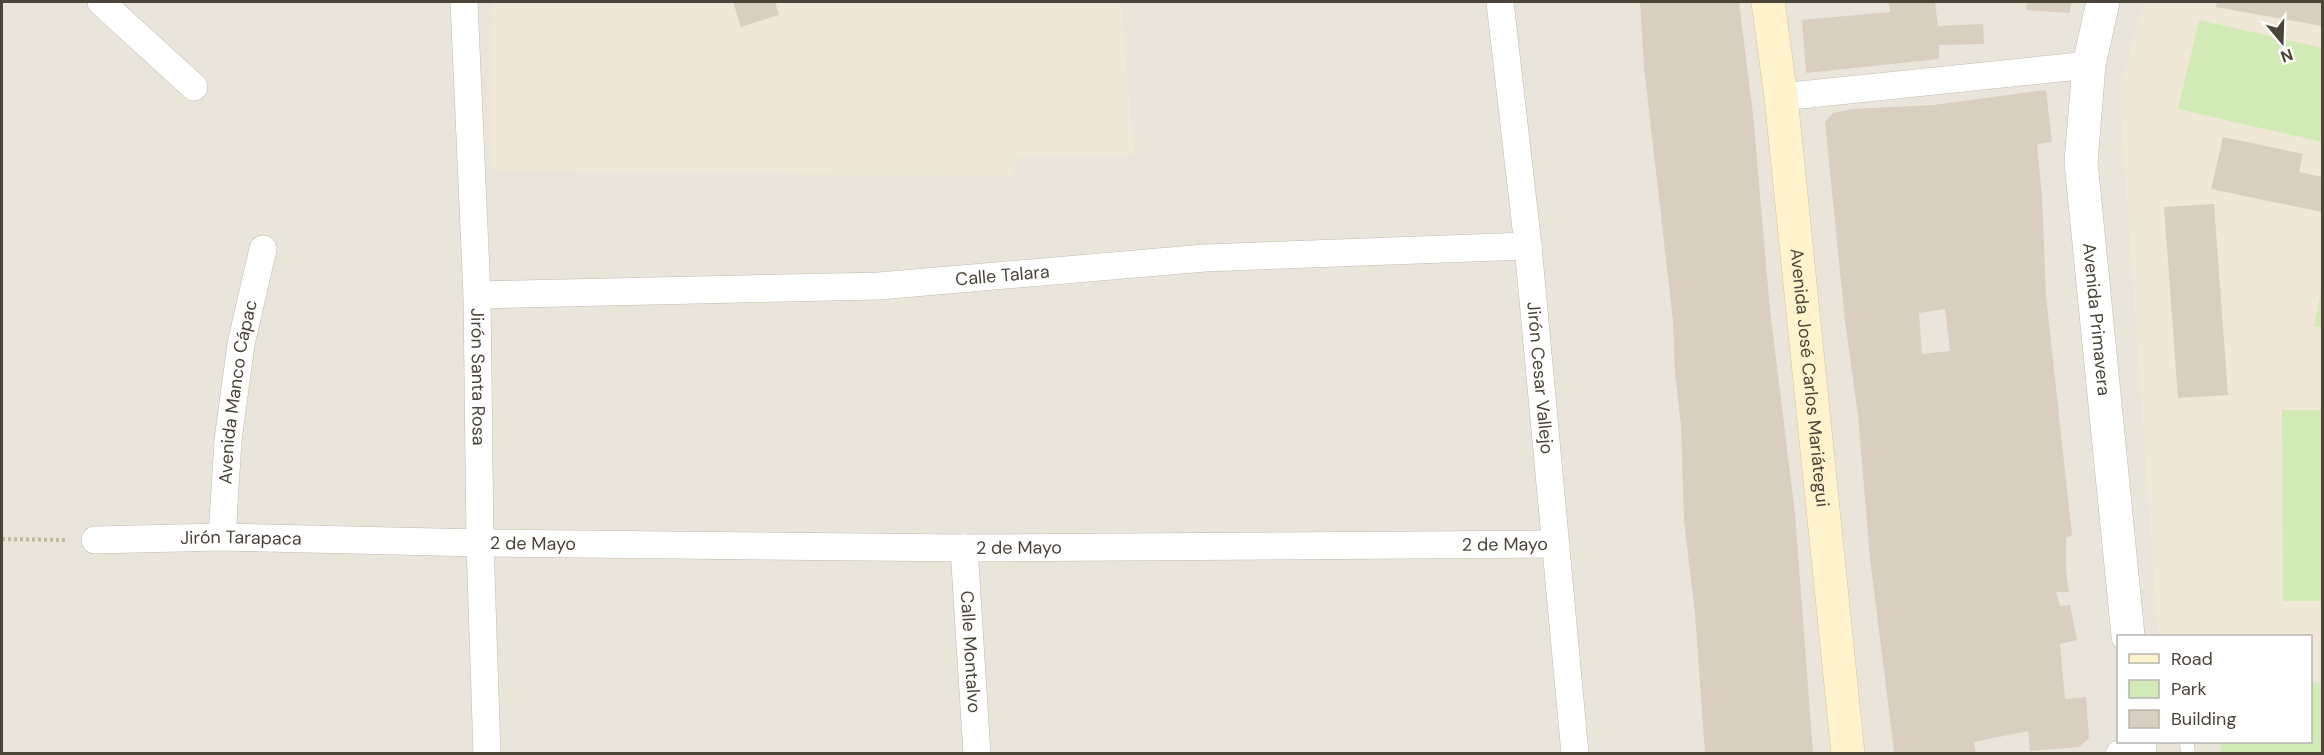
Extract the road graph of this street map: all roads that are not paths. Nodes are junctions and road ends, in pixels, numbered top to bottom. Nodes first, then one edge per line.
1 (100, 2) edge
2 (464, 2) edge
3 (1500, 2) edge
4 (1771, 2) edge
5 (2103, 2) edge
6 (2089, 65) junction
7 (194, 87) dead end
8 (1781, 97) junction
9 (1528, 246) junction
10 (263, 249) dead end
11 (477, 295) junction
12 (222, 537) junction
13 (95, 540) road end
14 (480, 543) junction
15 (1556, 544) junction
16 (964, 548) junction
17 (2128, 635) edge
18 (487, 753) edge
19 (977, 753) edge
20 (1575, 753) edge
21 (1848, 753) edge

1 - 7 street
2 - 11 street, Jirón Santa Rosa
3 - 9 street, Jirón Cesar Vallejo
4 - 8 main road, Avenida José Carlos Mariátegui
5 - 6 street, Avenida Primavera
6 - 8 street
6 - 17 street, Avenida Primavera
8 - 21 main road, Avenida José Carlos Mariátegui
9 - 11 street, Calle Talara
9 - 15 street, Jirón Cesar Vallejo
10 - 12 street, Avenida Manco Cápac
11 - 14 street, Jirón Santa Rosa
12 - 13 street, Jirón Tarapaca
12 - 14 street, Jirón Tarapaca
14 - 16 street, 2 de Mayo
14 - 18 street, Jirón Santa Rosa
15 - 16 street, 2 de Mayo
15 - 20 street, Jirón Cesar Vallejo
16 - 19 street, Calle Montalvo

